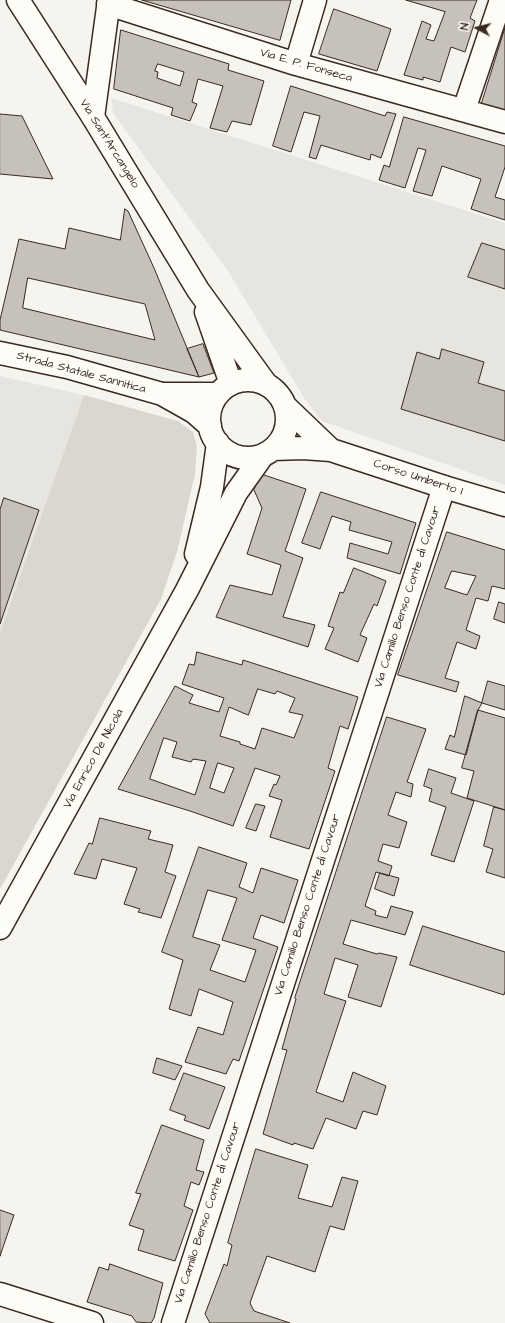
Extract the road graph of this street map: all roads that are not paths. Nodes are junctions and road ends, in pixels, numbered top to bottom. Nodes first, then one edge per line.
1 (18, 0) edge
2 (315, 0) edge
3 (501, 0) edge
4 (109, 2) edge
5 (296, 64) junction
6 (464, 110) junction
7 (93, 117) junction
8 (505, 122) edge
9 (198, 290) junction
10 (0, 352) edge
11 (266, 384) junction
12 (224, 389) junction
13 (162, 394) junction
14 (285, 406) junction
15 (214, 434) junction
16 (331, 450) junction
17 (268, 452) junction
18 (444, 487) junction
19 (505, 505) edge
20 (187, 590) junction
21 (0, 928) edge
22 (0, 1294) edge
23 (66, 1319) edge
24 (92, 1323) edge
25 (173, 1323) edge

1 - 7 street, Via Sant'Arcangelo
2 - 5 street
3 - 6 street
4 - 5 street, Via E. P. Fonseca
4 - 7 street
5 - 6 street, Via E. P. Fonseca
6 - 8 street, Via E. P. Fonseca
7 - 9 street, Via Sant'Arcangelo
9 - 11 street
9 - 12 street
10 - 13 street, Strada Statale Sannitica
11 - 12 street
11 - 14 street
12 - 13 street, Strada Statale Sannitica
12 - 15 street
13 - 15 street, Strada Statale Sannitica
14 - 16 street, Corso Umberto I
14 - 17 street
15 - 17 street
15 - 20 street
16 - 17 street, Corso Umberto I
16 - 18 street, Corso Umberto I
17 - 20 street
18 - 19 street, Corso Umberto I
18 - 25 street, Via Camillo Benso Conte di Cavour
20 - 21 street, Via Enrico De Nicola
22 - 23 street
23 - 24 street

